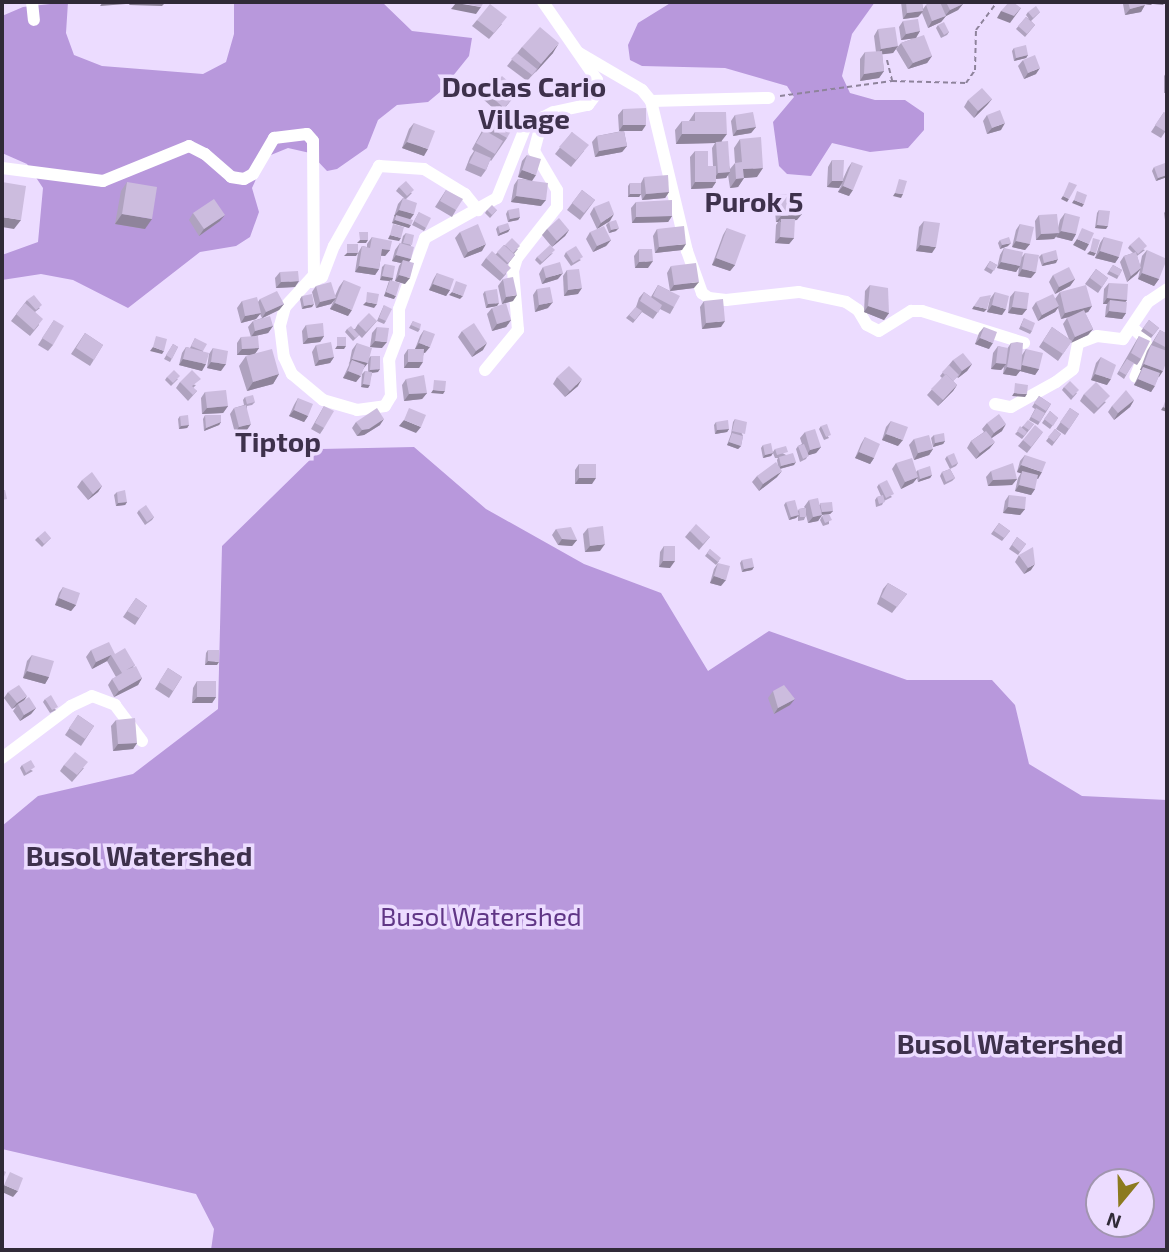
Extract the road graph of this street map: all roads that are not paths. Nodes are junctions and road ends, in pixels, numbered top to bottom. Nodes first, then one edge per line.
1 (32, 2) edge
2 (543, 2) edge
3 (34, 20) dead end
4 (577, 52) junction
5 (769, 98) road end
6 (651, 101) junction
7 (543, 117) junction
8 (2, 168) edge
9 (478, 210) junction
10 (312, 282) junction
11 (1167, 289) edge
12 (1134, 329) junction
13 (1024, 343) edge
14 (485, 370) dead end
15 (1135, 377) dead end
16 (995, 404) dead end
17 (142, 741) dead end
18 (2, 758) edge

1 - 3 street
2 - 4 street
4 - 6 street
4 - 7 street
5 - 6 street
6 - 13 street
7 - 9 street
7 - 14 street
8 - 10 street
9 - 10 street
9 - 10 street
11 - 12 street
12 - 15 street
12 - 16 street
17 - 18 street

